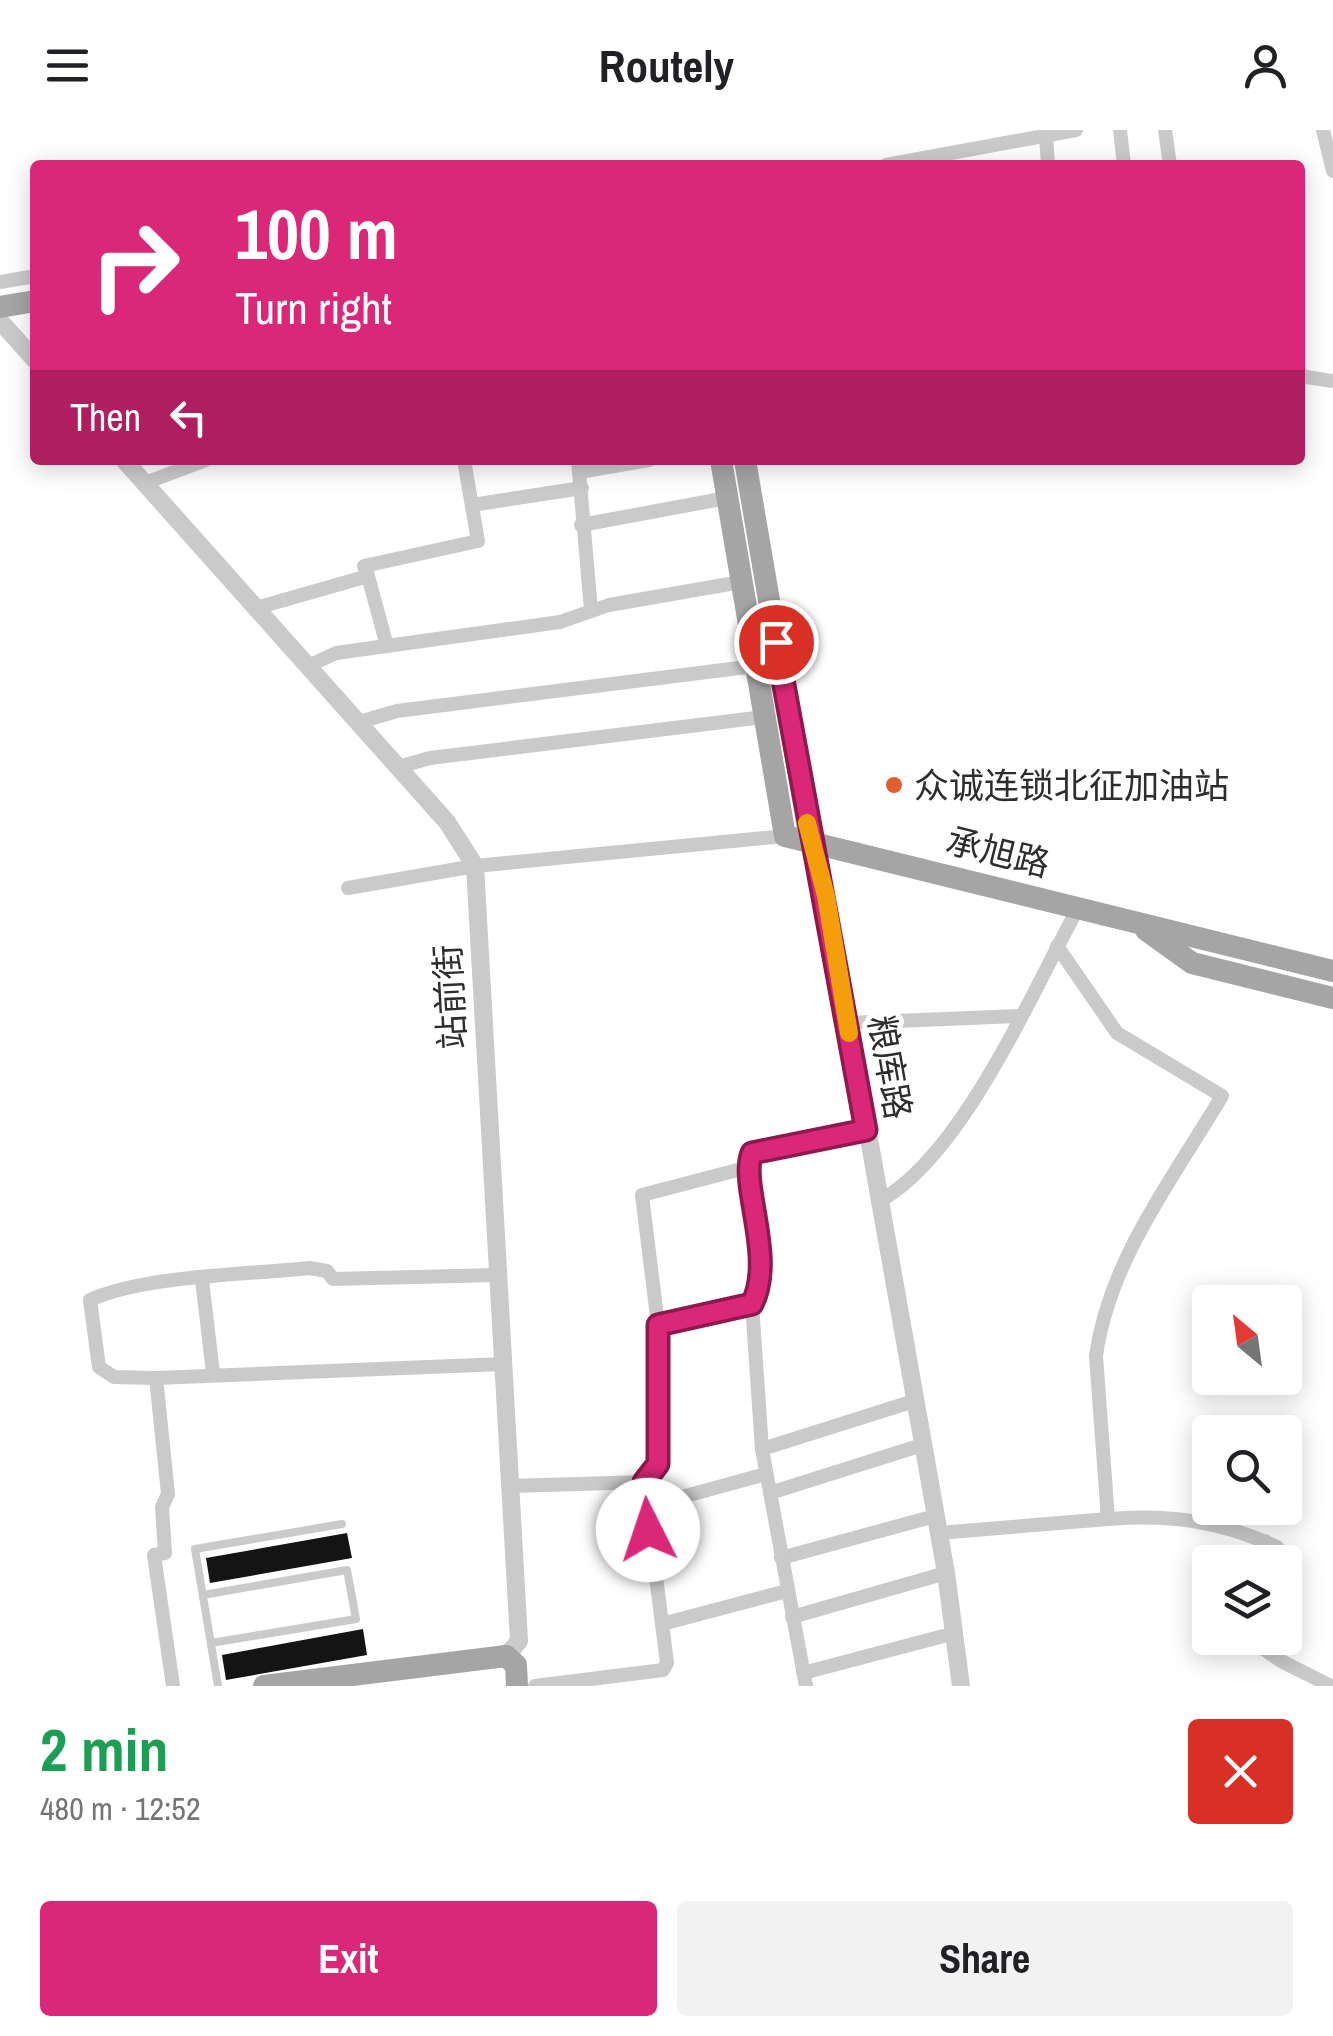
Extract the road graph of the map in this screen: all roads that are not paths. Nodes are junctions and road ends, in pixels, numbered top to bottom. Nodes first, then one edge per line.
1 (1076, 130) edge
2 (1120, 130) edge
3 (1166, 130) edge
4 (1323, 130) edge
5 (1046, 136) junction
6 (957, 160) edge
7 (1048, 160) edge
8 (1123, 160) edge
9 (1169, 160) edge
10 (1333, 171) edge
11 (30, 277) edge
12 (0, 282) edge
13 (30, 302) edge
14 (0, 307) edge
15 (0, 321) edge
16 (30, 354) edge
17 (1305, 377) edge
18 (1333, 381) edge
19 (129, 465) edge
20 (193, 465) edge
21 (465, 465) edge
22 (622, 465) edge
23 (721, 465) edge
24 (746, 465) edge
25 (580, 473) edge
26 (145, 483) junction
27 (727, 498) junction
28 (472, 505) junction
29 (581, 525) junction
30 (368, 576) junction
31 (741, 582) junction
32 (256, 608) junction
33 (591, 610) junction
34 (387, 646) junction
35 (308, 666) junction
36 (755, 666) junction
37 (764, 717) junction
38 (359, 722) junction
39 (398, 767) junction
40 (785, 836) junction
41 (810, 840) junction
42 (476, 866) junction
43 (348, 888) dead end
44 (1078, 908) junction
45 (1135, 922) junction
46 (1057, 946) junction
47 (1333, 971) edge
48 (1333, 998) edge
49 (1019, 1016) junction
50 (847, 1023) junction
51 (866, 1130) junction
52 (749, 1167) junction
53 (878, 1202) junction
54 (498, 1275) junction
55 (202, 1280) junction
56 (752, 1304) junction
57 (658, 1325) junction
58 (504, 1364) junction
59 (213, 1373) junction
60 (156, 1378) junction
61 (914, 1401) junction
62 (922, 1444) junction
63 (762, 1449) junction
64 (766, 1474) junction
65 (644, 1482) junction
66 (510, 1486) junction
67 (770, 1492) junction
68 (650, 1506) junction
69 (1108, 1519) junction
70 (342, 1524) dead end
71 (937, 1524) junction
72 (1270, 1545) edge
73 (781, 1558) junction
74 (946, 1573) junction
75 (787, 1591) junction
76 (203, 1594) junction
77 (792, 1617) junction
78 (662, 1624) junction
79 (955, 1633) junction
80 (211, 1643) junction
81 (1273, 1655) edge
82 (506, 1656) junction
83 (805, 1679) edge
84 (173, 1686) edge
85 (218, 1686) edge
86 (264, 1686) edge
87 (501, 1686) edge
88 (517, 1686) edge
89 (535, 1686) edge
90 (961, 1686) edge
91 (1331, 1686) edge

1 - 5 street
2 - 8 street
3 - 9 street
4 - 10 street
5 - 6 street
5 - 7 street
11 - 12 street
13 - 14 main road
15 - 16 street
17 - 18 street
19 - 26 street
20 - 26 street
21 - 28 street
22 - 25 street
23 - 27 main road
24 - 41 main road, 粮库路
25 - 28 street
25 - 29 street
26 - 32 street
27 - 29 street
27 - 31 main road
28 - 30 street
29 - 33 street
30 - 32 street
30 - 34 street
31 - 33 street
31 - 36 main road
32 - 35 street
33 - 34 street
34 - 35 street
35 - 38 street
36 - 37 main road
36 - 38 street
37 - 39 street
37 - 40 main road
38 - 39 street
39 - 42 street
40 - 41 main road, 承旭路
40 - 42 street
41 - 44 main road, 承旭路
41 - 50 street, 粮库路
42 - 43 street
42 - 54 street, 站前街
44 - 45 main road, 承旭路
44 - 46 street
45 - 47 main road, 承旭路
45 - 48 main road, 承旭路
46 - 49 street
46 - 69 street
49 - 50 street
49 - 53 street
50 - 51 street, 粮库路
51 - 52 street
51 - 53 street, 粮库路
52 - 56 street
52 - 57 street
53 - 61 street, 粮库路
54 - 55 street
54 - 58 street, 站前街
55 - 59 street
55 - 60 street
56 - 57 street
56 - 63 street
57 - 65 street
58 - 59 street
58 - 66 street, 站前街
59 - 60 street
60 - 84 street
61 - 62 street, 粮库路
61 - 63 street
62 - 67 street
62 - 71 street, 粮库路
63 - 64 street
64 - 67 street
64 - 68 street
65 - 66 street
65 - 68 street
66 - 82 street, 站前街
67 - 73 street
68 - 78 street
69 - 71 street
69 - 72 street
70 - 76 lane
71 - 73 street
71 - 74 street, 粮库路
73 - 75 street
74 - 77 street
74 - 79 street, 粮库路
75 - 77 street
75 - 78 street
76 - 80 lane
76 - 80 lane
77 - 83 street
78 - 89 street
79 - 83 street
79 - 90 street, 粮库路
80 - 85 lane
81 - 91 street
82 - 86 main road
82 - 87 main road
82 - 88 main road

